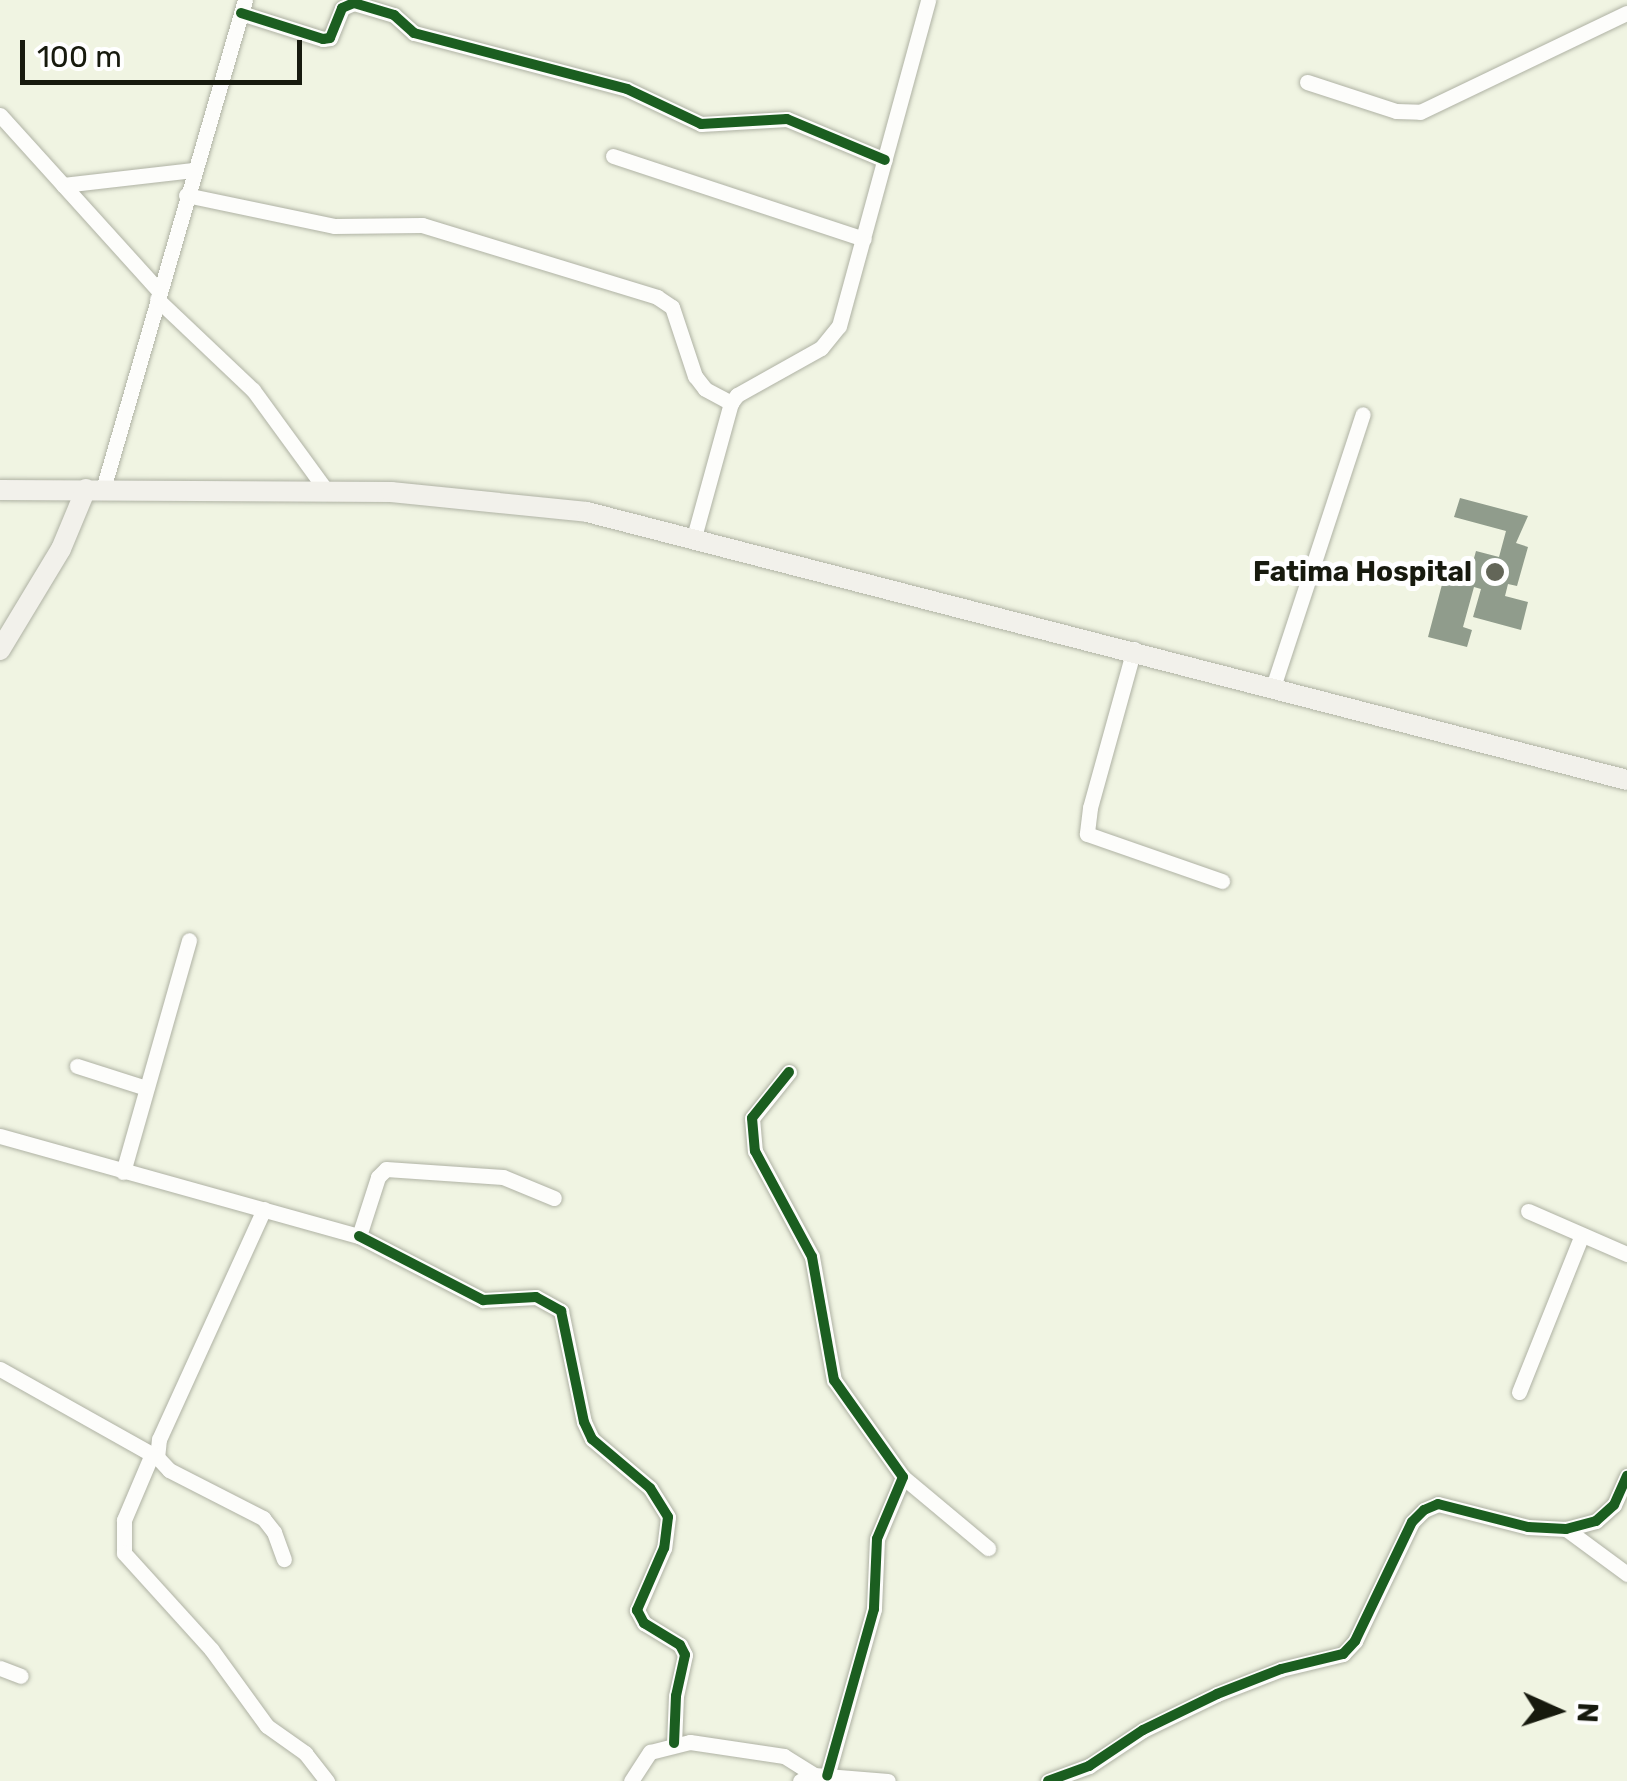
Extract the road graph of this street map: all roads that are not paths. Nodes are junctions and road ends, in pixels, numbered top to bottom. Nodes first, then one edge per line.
1 (928, 0) edge
2 (243, 6) edge
3 (1627, 14) edge
4 (1307, 82) dead end
5 (0, 115) edge
6 (613, 156) dead end
7 (885, 160) junction
8 (193, 170) junction
9 (63, 185) junction
10 (186, 195) junction
11 (864, 239) junction
12 (158, 295) junction
13 (731, 403) junction
14 (1363, 414) dead end
15 (94, 489) junction
16 (0, 490) edge
17 (328, 493) junction
18 (694, 538) junction
19 (10, 617) edge
20 (1134, 649) junction
21 (0, 650) edge
22 (1273, 687) junction
23 (1627, 780) edge
24 (1222, 881) dead end
25 (189, 940) dead end
26 (78, 1066) dead end
27 (789, 1072) dead end
28 (146, 1088) junction
29 (0, 1136) edge
30 (123, 1172) junction
31 (554, 1198) dead end
32 (264, 1210) junction
33 (1528, 1210) dead end
34 (360, 1236) junction
35 (1581, 1237) junction
36 (1627, 1254) edge
37 (0, 1369) edge
38 (1519, 1392) dead end
39 (155, 1455) junction
40 (904, 1476) junction
41 (1627, 1476) edge
42 (1566, 1529) junction
43 (988, 1548) dead end
44 (284, 1559) dead end
45 (1627, 1574) edge
46 (0, 1668) edge
47 (21, 1676) dead end
48 (674, 1743) junction
49 (814, 1777) edge
50 (327, 1781) edge
51 (631, 1781) edge
52 (888, 1781) edge
53 (1048, 1781) edge

1 - 7 street
2 - 7 street
2 - 8 street
3 - 4 street
5 - 9 street
6 - 11 street
7 - 11 street
8 - 9 street
8 - 10 street
9 - 12 street
10 - 12 street
10 - 13 street
11 - 13 street
12 - 15 street
12 - 17 street
13 - 18 street
14 - 22 street
15 - 16 main road
15 - 17 main road
15 - 19 main road
17 - 18 main road
18 - 20 main road
19 - 21 main road
20 - 22 main road
20 - 24 street
22 - 23 main road
25 - 28 street
26 - 28 street
27 - 40 street
28 - 30 street
29 - 30 street
30 - 32 street
31 - 34 street
32 - 34 street
32 - 39 street
33 - 35 street
34 - 48 street
35 - 36 street
35 - 38 street
37 - 39 street
39 - 44 street
39 - 50 street
40 - 43 street
40 - 49 street
41 - 42 street
42 - 45 street
42 - 53 street
46 - 47 street
48 - 49 street
48 - 51 street
49 - 52 street

